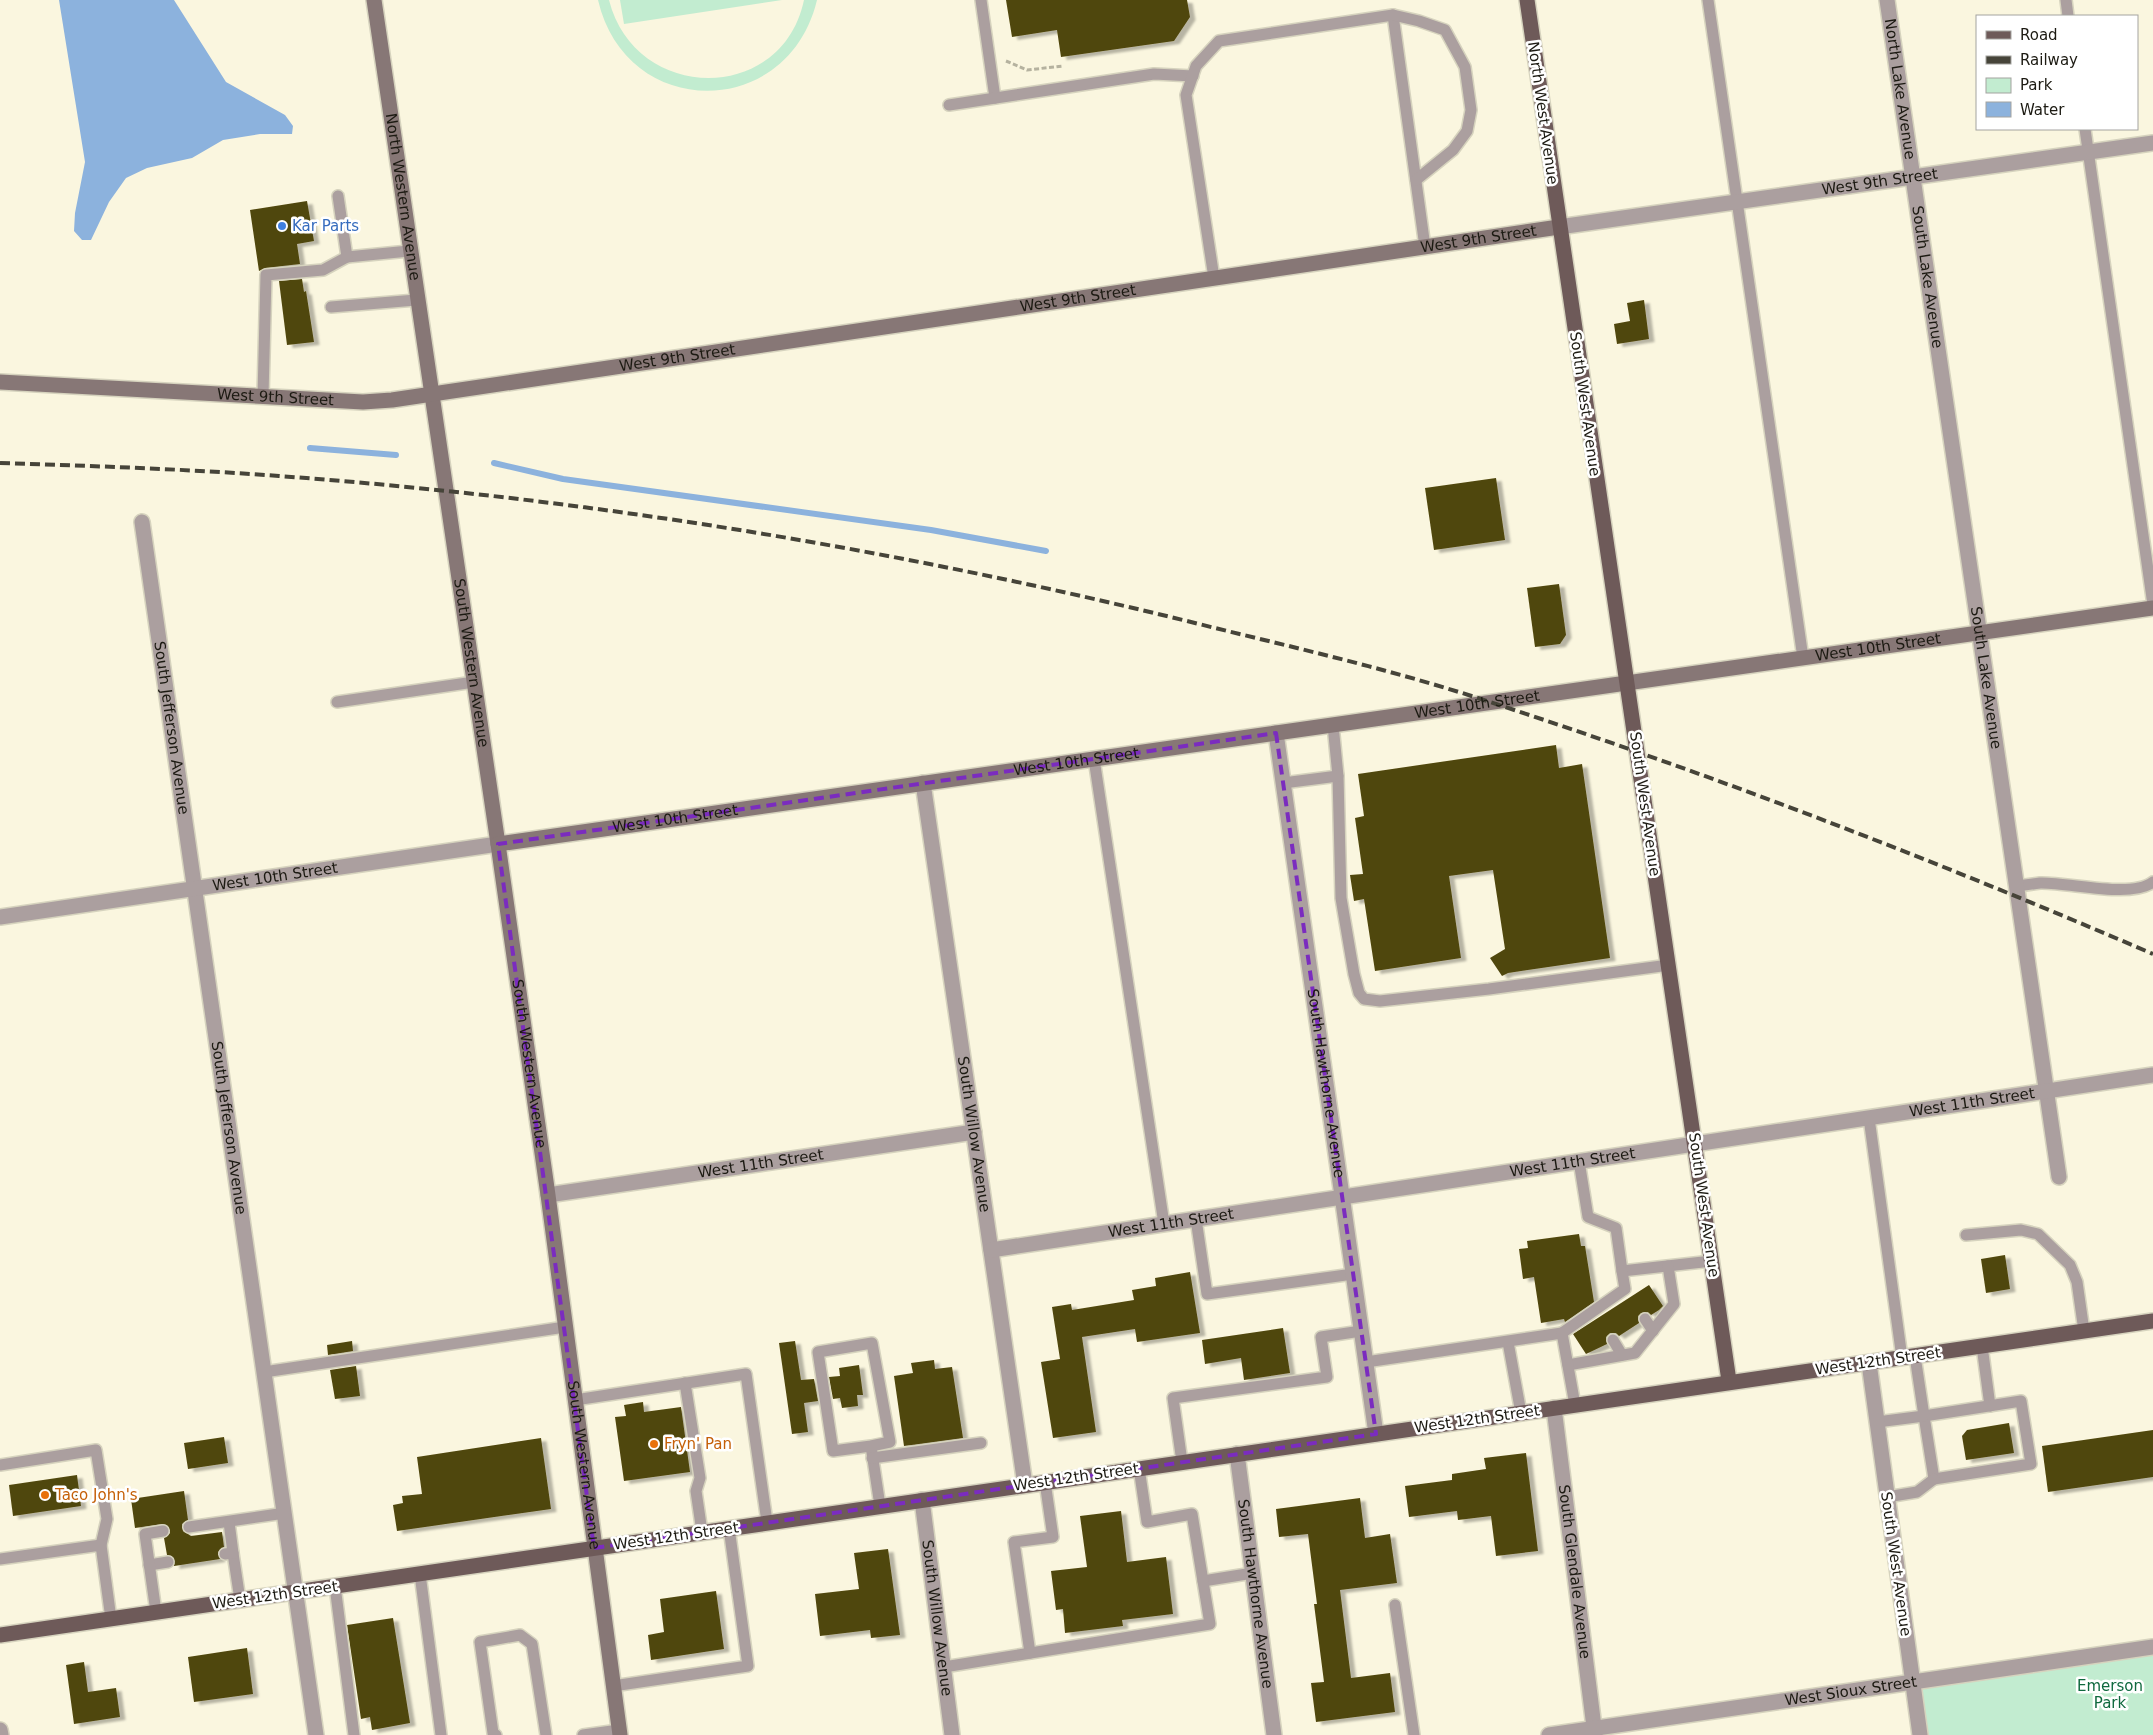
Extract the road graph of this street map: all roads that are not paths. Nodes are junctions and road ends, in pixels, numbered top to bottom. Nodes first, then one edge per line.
1 (374, 0) edge
2 (981, 0) edge
3 (1527, 0) edge
4 (1708, 0) edge
5 (1887, 0) edge
6 (2066, 0) edge
7 (1393, 15) junction
8 (2068, 15) edge
9 (1193, 76) junction
10 (994, 98) junction
11 (949, 105) dead end
12 (2085, 130) edge
13 (2153, 143) edge
14 (2089, 152) junction
15 (1914, 178) junction
16 (1416, 180) junction
17 (338, 196) dead end
18 (1739, 203) junction
19 (1559, 227) junction
20 (1425, 246) junction
21 (409, 251) junction
22 (347, 257) junction
23 (1214, 278) junction
24 (416, 300) junction
25 (330, 307) dead end
26 (0, 382) edge
27 (431, 394) junction
28 (263, 396) junction
29 (142, 522) dead end
30 (2153, 607) edge
31 (1979, 633) junction
32 (1804, 658) junction
33 (474, 682) junction
34 (1627, 683) junction
35 (336, 702) dead end
36 (1333, 725) junction
37 (1276, 733) junction
38 (1094, 759) junction
39 (1338, 776) junction
40 (923, 783) junction
41 (1283, 783) junction
42 (498, 844) junction
43 (2153, 882) edge
44 (2017, 886) junction
45 (195, 888) junction
46 (0, 917) edge
47 (1669, 965) junction
48 (2153, 1075) edge
49 (2046, 1091) junction
50 (1869, 1118) junction
51 (974, 1132) junction
52 (1695, 1144) junction
53 (1579, 1161) junction
54 (2059, 1177) dead end
55 (548, 1195) junction
56 (1341, 1197) junction
57 (1196, 1219) junction
58 (1164, 1224) junction
59 (1966, 1235) dead end
60 (991, 1250) junction
61 (1712, 1261) junction
62 (1668, 1266) junction
63 (1622, 1271) junction
64 (1353, 1274) junction
65 (1646, 1319) dead end
66 (2153, 1321) edge
67 (565, 1327) junction
68 (1361, 1331) junction
69 (1653, 1331) junction
70 (2084, 1331) junction
71 (1562, 1333) junction
72 (1613, 1340) dead end
73 (1508, 1342) junction
74 (1982, 1346) junction
75 (1622, 1355) junction
76 (1909, 1357) junction
77 (1366, 1362) junction
78 (1869, 1363) junction
79 (1568, 1365) junction
80 (264, 1372) junction
81 (1729, 1382) junction
82 (685, 1383) junction
83 (574, 1400) junction
84 (1575, 1405) junction
85 (1990, 1406) junction
86 (1554, 1408) junction
87 (1521, 1413) junction
88 (1924, 1416) junction
89 (1877, 1422) junction
90 (1376, 1434) junction
91 (981, 1443) dead end
92 (871, 1446) junction
93 (1237, 1454) junction
94 (872, 1458) junction
95 (1182, 1462) junction
96 (0, 1465) edge
97 (1139, 1468) junction
98 (1934, 1478) junction
99 (1045, 1482) junction
100 (1025, 1485) junction
101 (1887, 1497) junction
102 (922, 1500) junction
103 (880, 1506) junction
104 (285, 1513) junction
105 (229, 1522) junction
106 (767, 1522) junction
107 (189, 1527) dead end
108 (728, 1528) junction
109 (163, 1531) dead end
110 (702, 1532) junction
111 (101, 1545) junction
112 (594, 1548) junction
113 (0, 1559) edge
114 (168, 1562) dead end
115 (149, 1565) junction
116 (1252, 1573) junction
117 (420, 1574) junction
118 (1203, 1581) junction
119 (335, 1586) junction
120 (296, 1592) junction
121 (240, 1600) junction
122 (1395, 1605) dead end
123 (156, 1612) junction
124 (111, 1618) junction
125 (0, 1635) edge
126 (2153, 1647) edge
127 (1030, 1653) junction
128 (944, 1667) junction
129 (1912, 1680) junction
130 (613, 1686) junction
131 (0, 1730) edge
132 (1594, 1732) edge
133 (619, 1733) edge
134 (1, 1735) edge
135 (316, 1735) edge
136 (354, 1735) edge
137 (441, 1735) edge
138 (496, 1735) edge
139 (546, 1735) edge
140 (583, 1735) edge
141 (952, 1735) edge
142 (1274, 1735) edge
143 (1414, 1735) edge
144 (1548, 1735) edge
145 (1920, 1735) edge

1 - 21 street, North Western Avenue
2 - 10 lane
3 - 19 main road, North West Avenue
4 - 18 lane
5 - 15 street, North Lake Avenue
6 - 8 lane
7 - 9 lane
7 - 16 lane
7 - 16 lane
9 - 10 lane
9 - 23 lane
10 - 11 lane
12 - 14 lane
13 - 14 street, West 9th Street
14 - 15 street, West 9th Street
14 - 30 lane
15 - 18 street, West 9th Street
15 - 31 street, South Lake Avenue
16 - 20 lane
17 - 22 lane
18 - 19 street, West 9th Street
18 - 32 lane
19 - 20 street, West 9th Street
19 - 34 main road, South West Avenue
20 - 23 street, West 9th Street
21 - 22 lane
21 - 24 street, North Western Avenue
22 - 28 lane
23 - 27 street, West 9th Street
24 - 25 lane
24 - 27 street, North Western Avenue
26 - 28 street, West 9th Street
27 - 28 street, West 9th Street
27 - 33 street, South Western Avenue
29 - 45 street, South Jefferson Avenue
30 - 31 street, West 10th Street
31 - 32 street, West 10th Street
31 - 44 street, South Lake Avenue
32 - 34 street, West 10th Street
33 - 35 lane
33 - 42 street, South Western Avenue
34 - 36 street, West 10th Street
34 - 47 main road, South West Avenue
36 - 37 street, West 10th Street
36 - 39 lane
37 - 38 street, West 10th Street
37 - 41 street, South Hawthorne Avenue
38 - 40 street, West 10th Street
38 - 58 lane
39 - 41 lane
39 - 47 lane
40 - 42 street, West 10th Street
40 - 51 street, South Willow Avenue
41 - 56 street, South Hawthorne Avenue
42 - 45 street, West 10th Street
42 - 55 street, South Western Avenue
43 - 44 lane
44 - 49 street, South Lake Avenue
45 - 46 street, West 10th Street
45 - 80 street, South Jefferson Avenue
47 - 52 main road, South West Avenue
48 - 49 street, West 11th Street
49 - 50 street, West 11th Street
49 - 54 street, South Lake Avenue
50 - 52 street, West 11th Street
50 - 76 lane
51 - 55 street, West 11th Street
51 - 60 street, South Willow Avenue
52 - 53 street, West 11th Street
52 - 61 main road, South West Avenue
53 - 56 street, West 11th Street
53 - 63 lane
55 - 67 street, South Western Avenue
56 - 57 street, West 11th Street
56 - 64 street, South Hawthorne Avenue
57 - 58 street, West 11th Street
57 - 64 lane
58 - 60 street, West 11th Street
59 - 70 lane
60 - 100 street, South Willow Avenue
61 - 62 lane
61 - 81 main road, South West Avenue
62 - 63 lane
62 - 69 lane
63 - 71 lane
64 - 68 street, South Hawthorne Avenue
65 - 69 lane
66 - 70 main road, West 12th Street
67 - 80 lane
67 - 83 street, South Western Avenue
68 - 77 street, South Hawthorne Avenue
68 - 95 lane
69 - 75 lane
70 - 74 main road, West 12th Street
71 - 73 lane
71 - 79 lane
72 - 75 lane
73 - 77 lane
73 - 87 lane
74 - 76 main road, West 12th Street
74 - 85 lane
75 - 79 lane
76 - 78 main road, West 12th Street
76 - 88 lane
77 - 90 street, South Hawthorne Avenue
78 - 81 main road, West 12th Street
78 - 89 street, South West Avenue
79 - 84 lane
80 - 104 street, South Jefferson Avenue
81 - 84 main road, West 12th Street
82 - 83 lane
82 - 106 lane
82 - 110 lane
83 - 112 street, South Western Avenue
84 - 86 main road, West 12th Street
85 - 88 lane
85 - 98 lane
86 - 87 main road, West 12th Street
86 - 132 street, South Glendale Avenue
87 - 90 main road, West 12th Street
88 - 89 lane
88 - 98 lane
89 - 101 street, South West Avenue
90 - 93 main road, West 12th Street
91 - 94 lane
92 - 92 lane
92 - 94 lane
93 - 95 main road, West 12th Street
93 - 116 street, South Hawthorne Avenue
94 - 103 lane
95 - 97 main road, West 12th Street
96 - 111 lane
97 - 99 main road, West 12th Street
97 - 118 lane
98 - 101 lane
99 - 100 main road, West 12th Street
99 - 127 lane
100 - 102 main road, West 12th Street
101 - 129 street, South West Avenue
102 - 103 main road, West 12th Street
102 - 128 street, South Willow Avenue
103 - 106 main road, West 12th Street
104 - 105 lane
104 - 120 street, South Jefferson Avenue
105 - 107 lane
105 - 121 lane
106 - 108 main road, West 12th Street
108 - 110 main road, West 12th Street
108 - 130 lane
109 - 115 lane
110 - 112 main road, West 12th Street
111 - 113 lane
111 - 124 lane
112 - 117 main road, West 12th Street
112 - 130 street, South Western Avenue
114 - 115 lane
115 - 123 lane
116 - 118 lane
116 - 142 street, South Hawthorne Avenue
117 - 119 main road, West 12th Street
117 - 137 lane
118 - 127 lane
119 - 120 main road, West 12th Street
119 - 136 lane
120 - 121 main road, West 12th Street
120 - 135 street, South Jefferson Avenue
121 - 123 main road, West 12th Street
122 - 143 lane
123 - 124 main road, West 12th Street
124 - 125 main road, West 12th Street
126 - 129 street, West Sioux Street
127 - 128 lane
128 - 141 street, South Willow Avenue
129 - 132 street, West Sioux Street
129 - 145 street, South West Avenue
130 - 133 street, South Western Avenue
131 - 134 street
132 - 144 street, West Sioux Street
133 - 140 lane
138 - 139 lane

